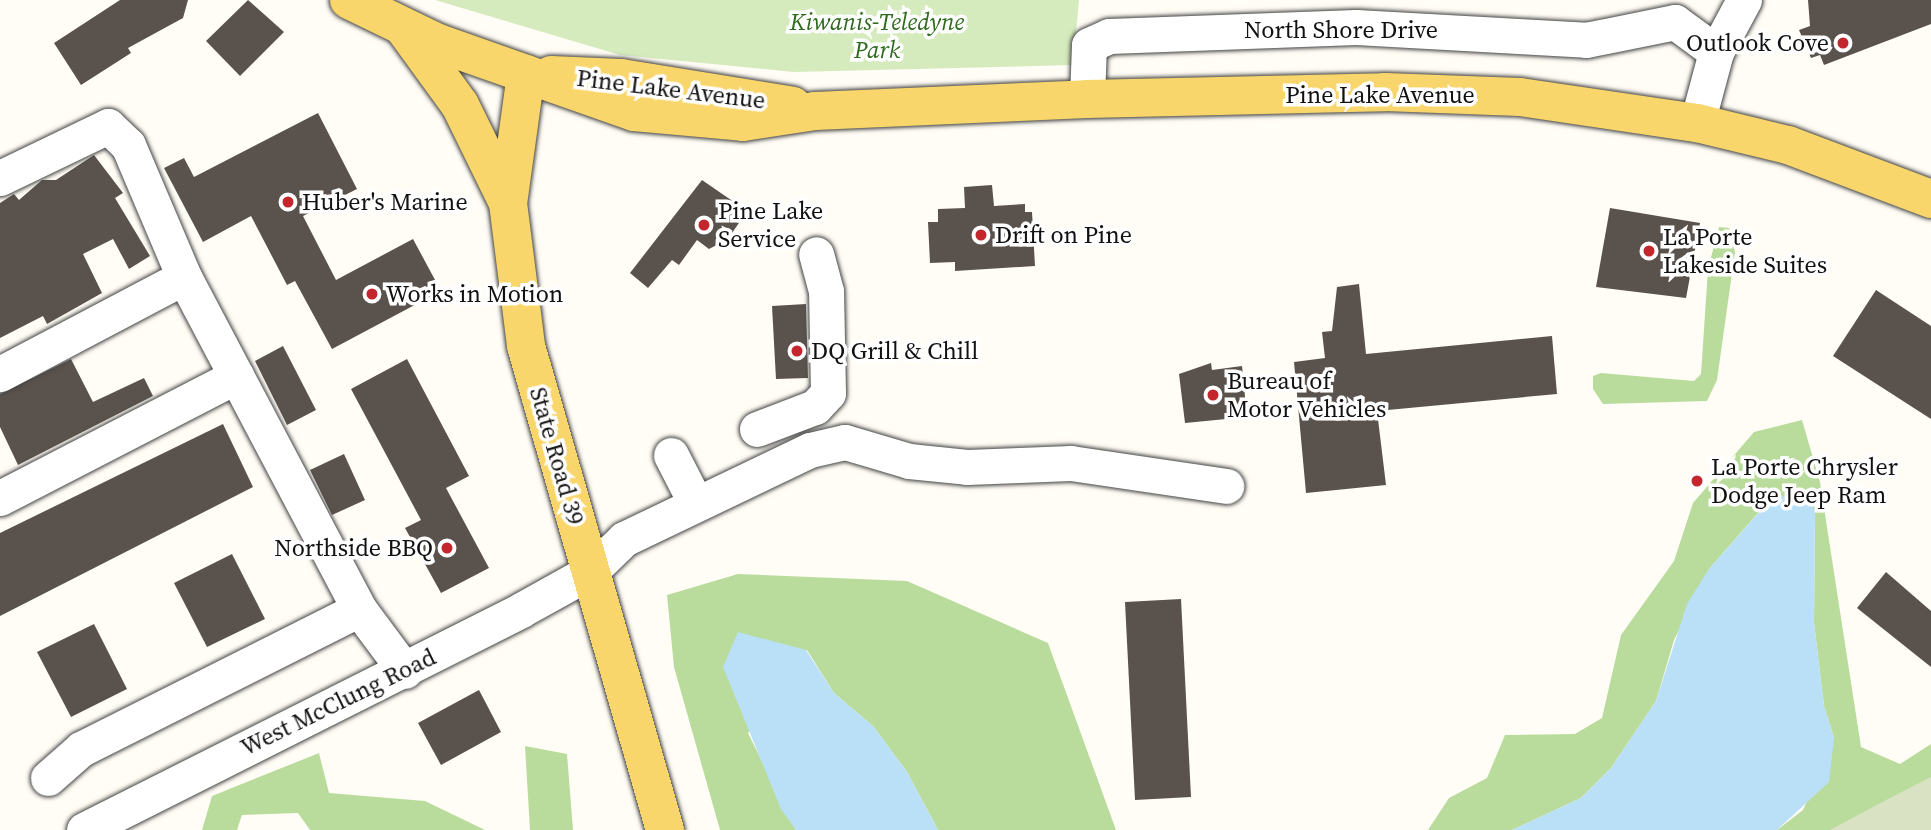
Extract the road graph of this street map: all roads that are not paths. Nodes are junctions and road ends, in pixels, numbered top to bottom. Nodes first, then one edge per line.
1 (349, 0) edge
2 (1744, 0) edge
3 (1643, 12) edge
4 (403, 26) junction
5 (1716, 52) junction
6 (526, 74) junction
7 (1087, 99) junction
8 (1697, 123) junction
9 (0, 178) edge
10 (1931, 199) edge
11 (508, 203) junction
12 (816, 254) dead end
13 (184, 277) junction
14 (0, 374) edge
15 (236, 376) junction
16 (757, 429) dead end
17 (671, 455) dead end
18 (1226, 486) dead end
19 (0, 498) edge
20 (695, 502) junction
21 (591, 571) junction
22 (359, 609) junction
23 (405, 671) junction
24 (48, 778) dead end
25 (84, 830) edge
26 (665, 830) edge

1 - 4 main road, Pine Lake Avenue
2 - 5 street
3 - 5 street, North Shore Drive
3 - 7 street, North Shore Drive
4 - 6 main road, Pine Lake Avenue
4 - 11 main road
5 - 8 street
6 - 7 main road, Pine Lake Avenue
6 - 11 main road, State Road 39
7 - 8 main road, Pine Lake Avenue
8 - 10 main road, Pine Lake Avenue
9 - 13 street
11 - 21 main road, State Road 39
12 - 16 street
13 - 14 street
13 - 15 street
15 - 19 street
15 - 22 street
17 - 20 street
18 - 20 street, West McClung Road
20 - 21 street, West McClung Road
21 - 23 street, West McClung Road
21 - 26 main road, State Road 39
22 - 23 street
22 - 24 street
23 - 25 street, West McClung Road

